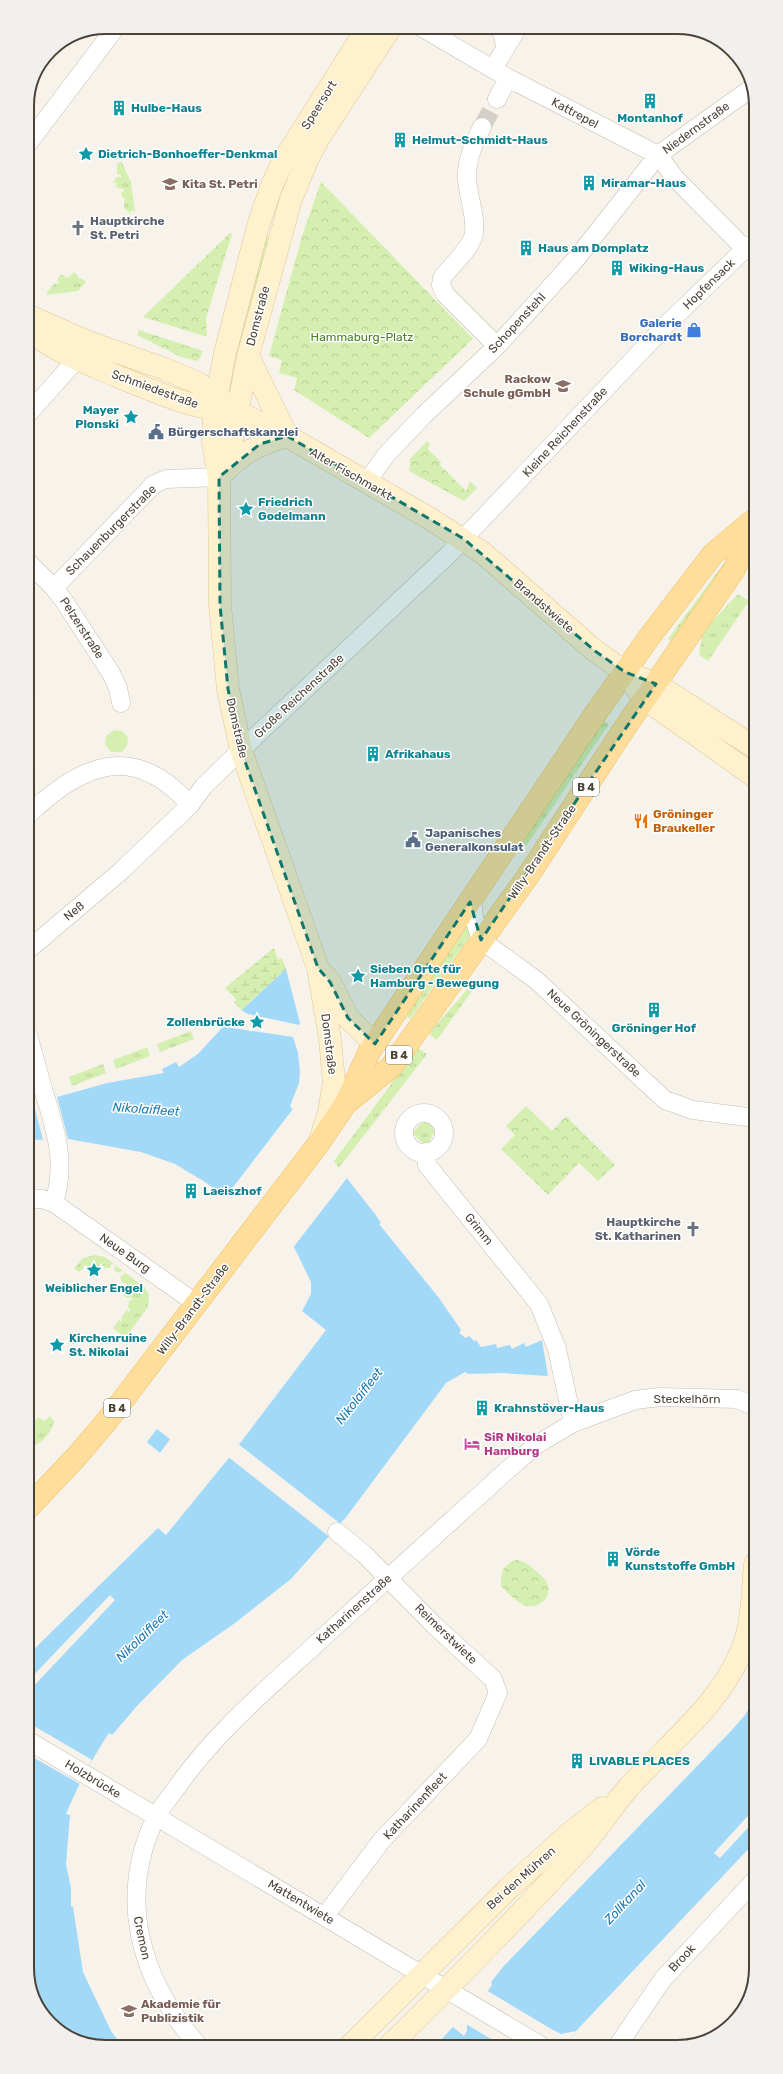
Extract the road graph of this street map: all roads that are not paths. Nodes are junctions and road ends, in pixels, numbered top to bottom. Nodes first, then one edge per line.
1 (111, 34) edge
2 (364, 34) edge
3 (386, 34) edge
4 (433, 34) edge
5 (503, 34) edge
6 (513, 34) edge
7 (505, 46) junction
8 (493, 69) junction
9 (508, 78) junction
10 (747, 91) edge
11 (497, 99) tunnel mouth
12 (482, 127) tunnel mouth
13 (34, 137) edge
14 (658, 155) junction
15 (308, 158) joint
16 (272, 185) joint
17 (749, 246) edge
18 (34, 319) edge
19 (666, 325) joint
20 (34, 333) edge
21 (497, 346) junction
22 (81, 350) junction
23 (248, 356) junction
24 (215, 402) junction
25 (34, 407) edge
26 (236, 411) junction
27 (287, 436) junction
28 (220, 477) junction
29 (366, 483) junction
30 (749, 523) edge
31 (749, 531) edge
32 (464, 539) junction
33 (34, 568) edge
34 (54, 588) junction
35 (624, 672) junction
36 (650, 691) junction
37 (122, 703) dead end
38 (749, 744) edge
39 (241, 750) junction
40 (749, 772) edge
41 (190, 805) junction
42 (34, 809) edge
43 (120, 872) joint
44 (472, 898) junction
45 (481, 940) junction
46 (34, 945) edge
47 (318, 968) junction
48 (375, 1044) junction
49 (34, 1057) edge
50 (346, 1103) junction
51 (749, 1117) edge
52 (319, 1142) junction
53 (426, 1152) dead end
54 (34, 1199) edge
55 (54, 1203) junction
56 (197, 1304) junction
57 (749, 1404) edge
58 (573, 1423) junction
59 (34, 1502) edge
60 (337, 1532) dead end
61 (389, 1578) junction
62 (749, 1613) edge
63 (498, 1693) joint
64 (34, 1745) edge
65 (627, 1789) junction
66 (156, 1816) junction
67 (749, 1887) edge
68 (325, 1916) junction
69 (422, 1974) junction
70 (446, 1988) junction
71 (193, 2040) edge
72 (356, 2040) edge
73 (395, 2040) edge
74 (532, 2040) edge
75 (621, 2040) edge

1 - 13 street
2 - 16 main road, Speersort
3 - 15 main road, Speersort
4 - 8 street, Kattrepel
5 - 7 street
6 - 7 street
7 - 8 street
8 - 9 street, Kattrepel
9 - 11 street
9 - 14 street, Kattrepel
10 - 14 street, Niedernstraße
12 - 21 street
14 - 17 street
14 - 21 street, Schopenstehl
15 - 23 main road, Domstraße
16 - 24 main road, Domstraße
17 - 19 street, Hopfensack
18 - 22 main road
19 - 32 street, Kleine Reichenstraße
20 - 22 main road
21 - 29 street, Schopenstehl
22 - 24 main road, Schmiedestraße
22 - 25 street
23 - 26 main road, Domstraße
23 - 27 main road
24 - 26 main road, Schmiedestraße
24 - 28 main road, Domstraße
26 - 27 main road, Alter Fischmarkt
26 - 28 main road, Domstraße
27 - 28 main road
27 - 29 main road, Alter Fischmarkt
28 - 34 street, Schauenburgerstraße
28 - 39 main road, Domstraße
29 - 32 main road, Alter Fischmarkt
30 - 35 main road, Willy-Brandt-Straße / B 4
31 - 36 main road, Willy-Brandt-Straße / B 4
32 - 35 main road, Brandstwiete
32 - 39 street, Große Reichenstraße
33 - 34 street, Pelzerstraße
34 - 37 street, Pelzerstraße
35 - 36 main road, Brandstwiete
35 - 44 main road, Willy-Brandt-Straße / B 4
36 - 38 main road, Brandstwiete
36 - 40 main road, Brandstwiete
36 - 45 main road, Willy-Brandt-Straße / B 4
39 - 41 street, Große Reichenstraße
39 - 47 main road, Domstraße
41 - 42 street
41 - 43 street, Große Reichenstraße
43 - 46 street, Neß
44 - 45 street
44 - 48 main road, Willy-Brandt-Straße / B 4
45 - 50 main road, Willy-Brandt-Straße / B 4
45 - 51 street, Neue Gröningerstraße
47 - 48 main road, Domstraße
47 - 52 main road, Domstraße
48 - 50 main road, Willy-Brandt-Straße / B 4
49 - 55 street
50 - 52 main road, Willy-Brandt-Straße / B 4
52 - 56 main road, Willy-Brandt-Straße / B 4
53 - 58 street, Grimm
54 - 55 street
55 - 56 street, Neue Burg
56 - 59 main road, Willy-Brandt-Straße / B 4
57 - 58 street, Steckelhörn
58 - 61 street, Katharinenstraße
60 - 61 street, Reimerstwiete
61 - 63 street, Reimerstwiete
61 - 66 street, Katharinenstraße
62 - 65 main road, Bei den Mühren
63 - 68 street, Katharinenfleet
64 - 66 street, Holzbrücke
65 - 69 main road, Bei den Mühren
65 - 70 main road, Bei den Mühren
66 - 68 street, Mattentwiete
66 - 71 street, Cremon
67 - 75 street, Brook
68 - 69 street, Mattentwiete
69 - 70 street, Mattentwiete
69 - 72 main road, Bei den Mühren
70 - 73 main road, Bei den Mühren
70 - 74 street, Mattentwiete

